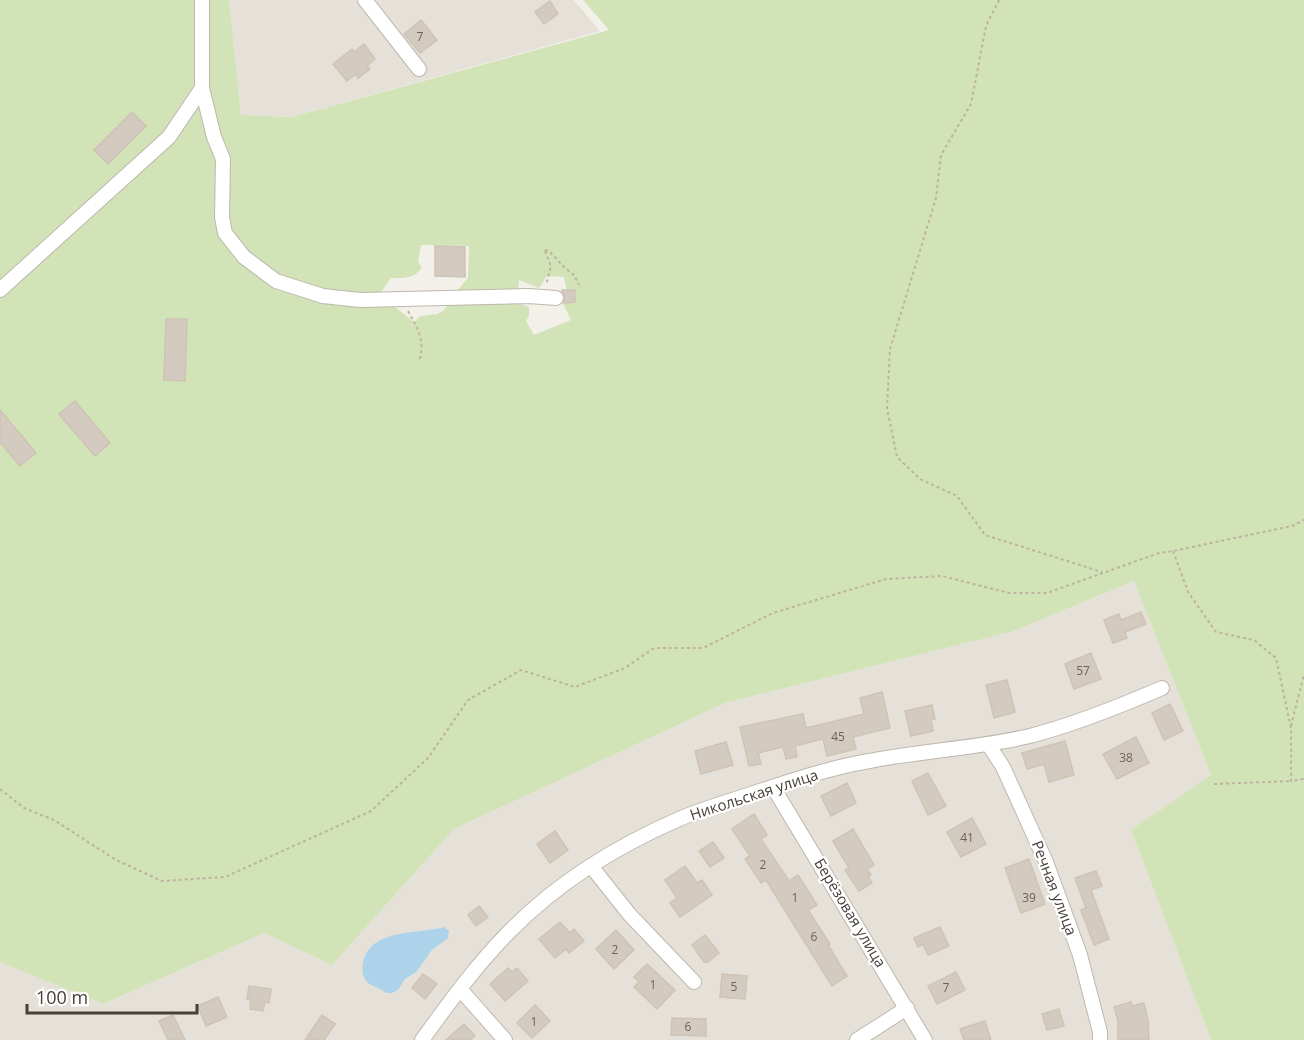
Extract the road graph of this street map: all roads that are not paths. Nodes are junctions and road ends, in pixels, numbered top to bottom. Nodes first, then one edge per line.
1 (202, 0) edge
2 (365, 0) edge
3 (419, 69) dead end
4 (202, 88) junction
5 (0, 290) edge
6 (550, 298) road end
7 (1162, 688) dead end
8 (988, 744) junction
9 (773, 787) junction
10 (591, 866) junction
11 (694, 982) dead end
12 (460, 989) junction
13 (907, 1008) junction
14 (422, 1040) edge
15 (505, 1040) edge
16 (856, 1040) edge
17 (925, 1040) edge
18 (1100, 1040) edge

1 - 4 street
2 - 3 street
4 - 5 street
4 - 6 street
7 - 8 street, Никольская улица
8 - 9 street, Никольская улица
8 - 18 street, Речная улица
9 - 10 street, Никольская улица
9 - 13 street, Берёзовая улица
10 - 11 street
10 - 12 street, Никольская улица
12 - 14 street, Никольская улица
12 - 15 street
13 - 16 street
13 - 17 street, Берёзовая улица

